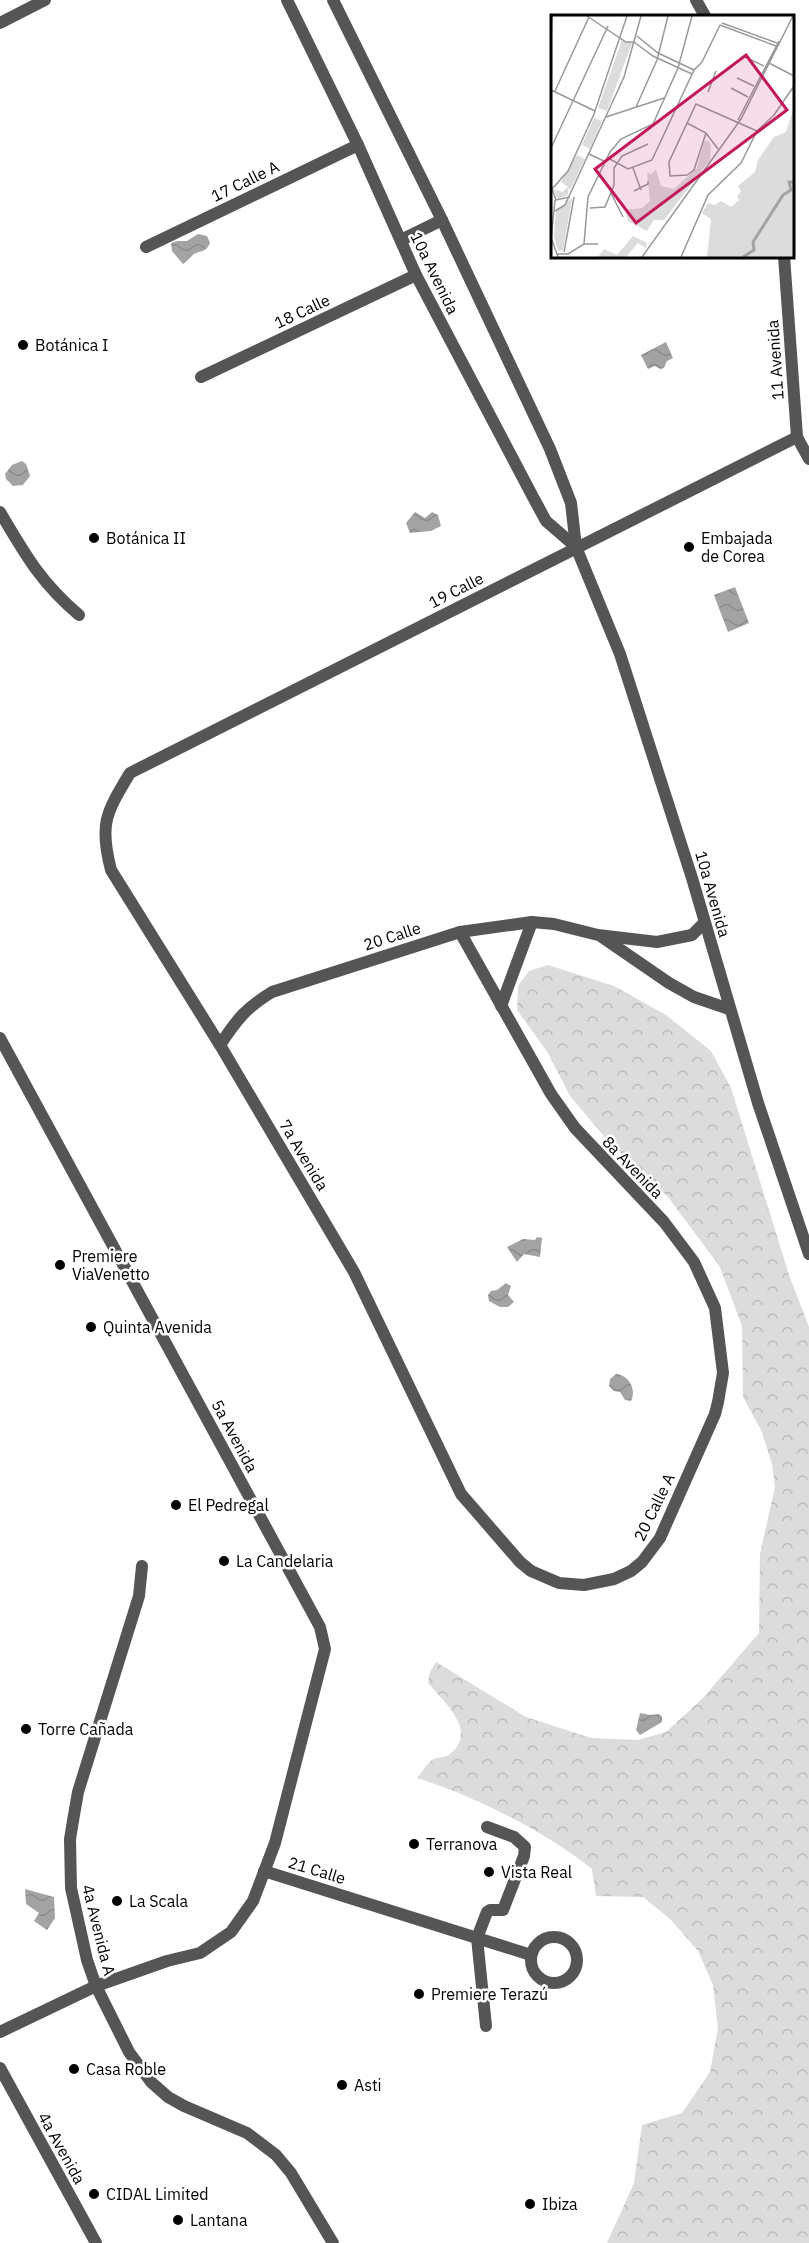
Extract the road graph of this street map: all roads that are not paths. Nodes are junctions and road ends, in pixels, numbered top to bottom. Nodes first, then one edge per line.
1 (45, 0) edge
2 (287, 0) edge
3 (333, 0) edge
4 (696, 0) edge
5 (704, 15) edge
6 (0, 22) edge
7 (358, 146) junction
8 (442, 220) junction
9 (401, 240) junction
10 (146, 247) dead end
11 (783, 258) edge
12 (416, 275) junction
13 (201, 377) dead end
14 (797, 437) junction
15 (809, 459) edge
16 (0, 512) edge
17 (576, 547) junction
18 (79, 615) dead end
19 (130, 773) joint
20 (532, 922) junction
21 (704, 923) junction
22 (460, 932) junction
23 (598, 935) junction
24 (501, 1006) junction
25 (729, 1009) junction
26 (0, 1038) edge
27 (220, 1045) junction
28 (809, 1254) edge
29 (721, 1358) joint
30 (509, 1551) joint
31 (142, 1566) dead end
32 (487, 1827) dead end
33 (264, 1871) junction
34 (477, 1938) junction
35 (531, 1955) dead end
36 (96, 1986) junction
37 (486, 2026) dead end
38 (0, 2032) edge
39 (0, 2068) edge
40 (5, 2089) edge
41 (96, 2243) edge
42 (333, 2243) edge

1 - 6 street
2 - 7 street, 10a Avenida
3 - 8 street, 10a Avenida
4 - 5 street
7 - 9 street, 10a Avenida
7 - 10 street, 17 Calle A
8 - 9 street
8 - 17 street, 10a Avenida
9 - 12 street, 10a Avenida
11 - 14 street, 11 Avenida
12 - 13 street, 18 Calle
12 - 17 street, 10a Avenida
14 - 15 street, 11 Avenida
14 - 17 street, 19 Calle
16 - 18 street
17 - 19 street, 19 Calle
17 - 21 street, 10a Avenida
19 - 27 street, 7a Avenida
20 - 22 street, 20 Calle
20 - 23 street, 20 Calle
20 - 24 street
21 - 23 street, 20 Calle
21 - 25 street, 10a Avenida
22 - 24 street, 8a Avenida
22 - 27 street, 20 Calle
23 - 25 street, 20 Calle
24 - 29 street, 8a Avenida
25 - 28 street, 10a Avenida
26 - 33 street, 5a Avenida
27 - 30 street, 7a Avenida
29 - 30 street, 20 Calle A
31 - 36 street, 4a Avenida A
32 - 34 street
33 - 34 street, 21 Calle
33 - 36 street, 21 Calle
34 - 35 street, 21 Calle
34 - 37 street
36 - 38 street, 21 Calle
36 - 42 street, 4a Avenida A
39 - 40 street, 4a Avenida
40 - 41 street, 4a Avenida

